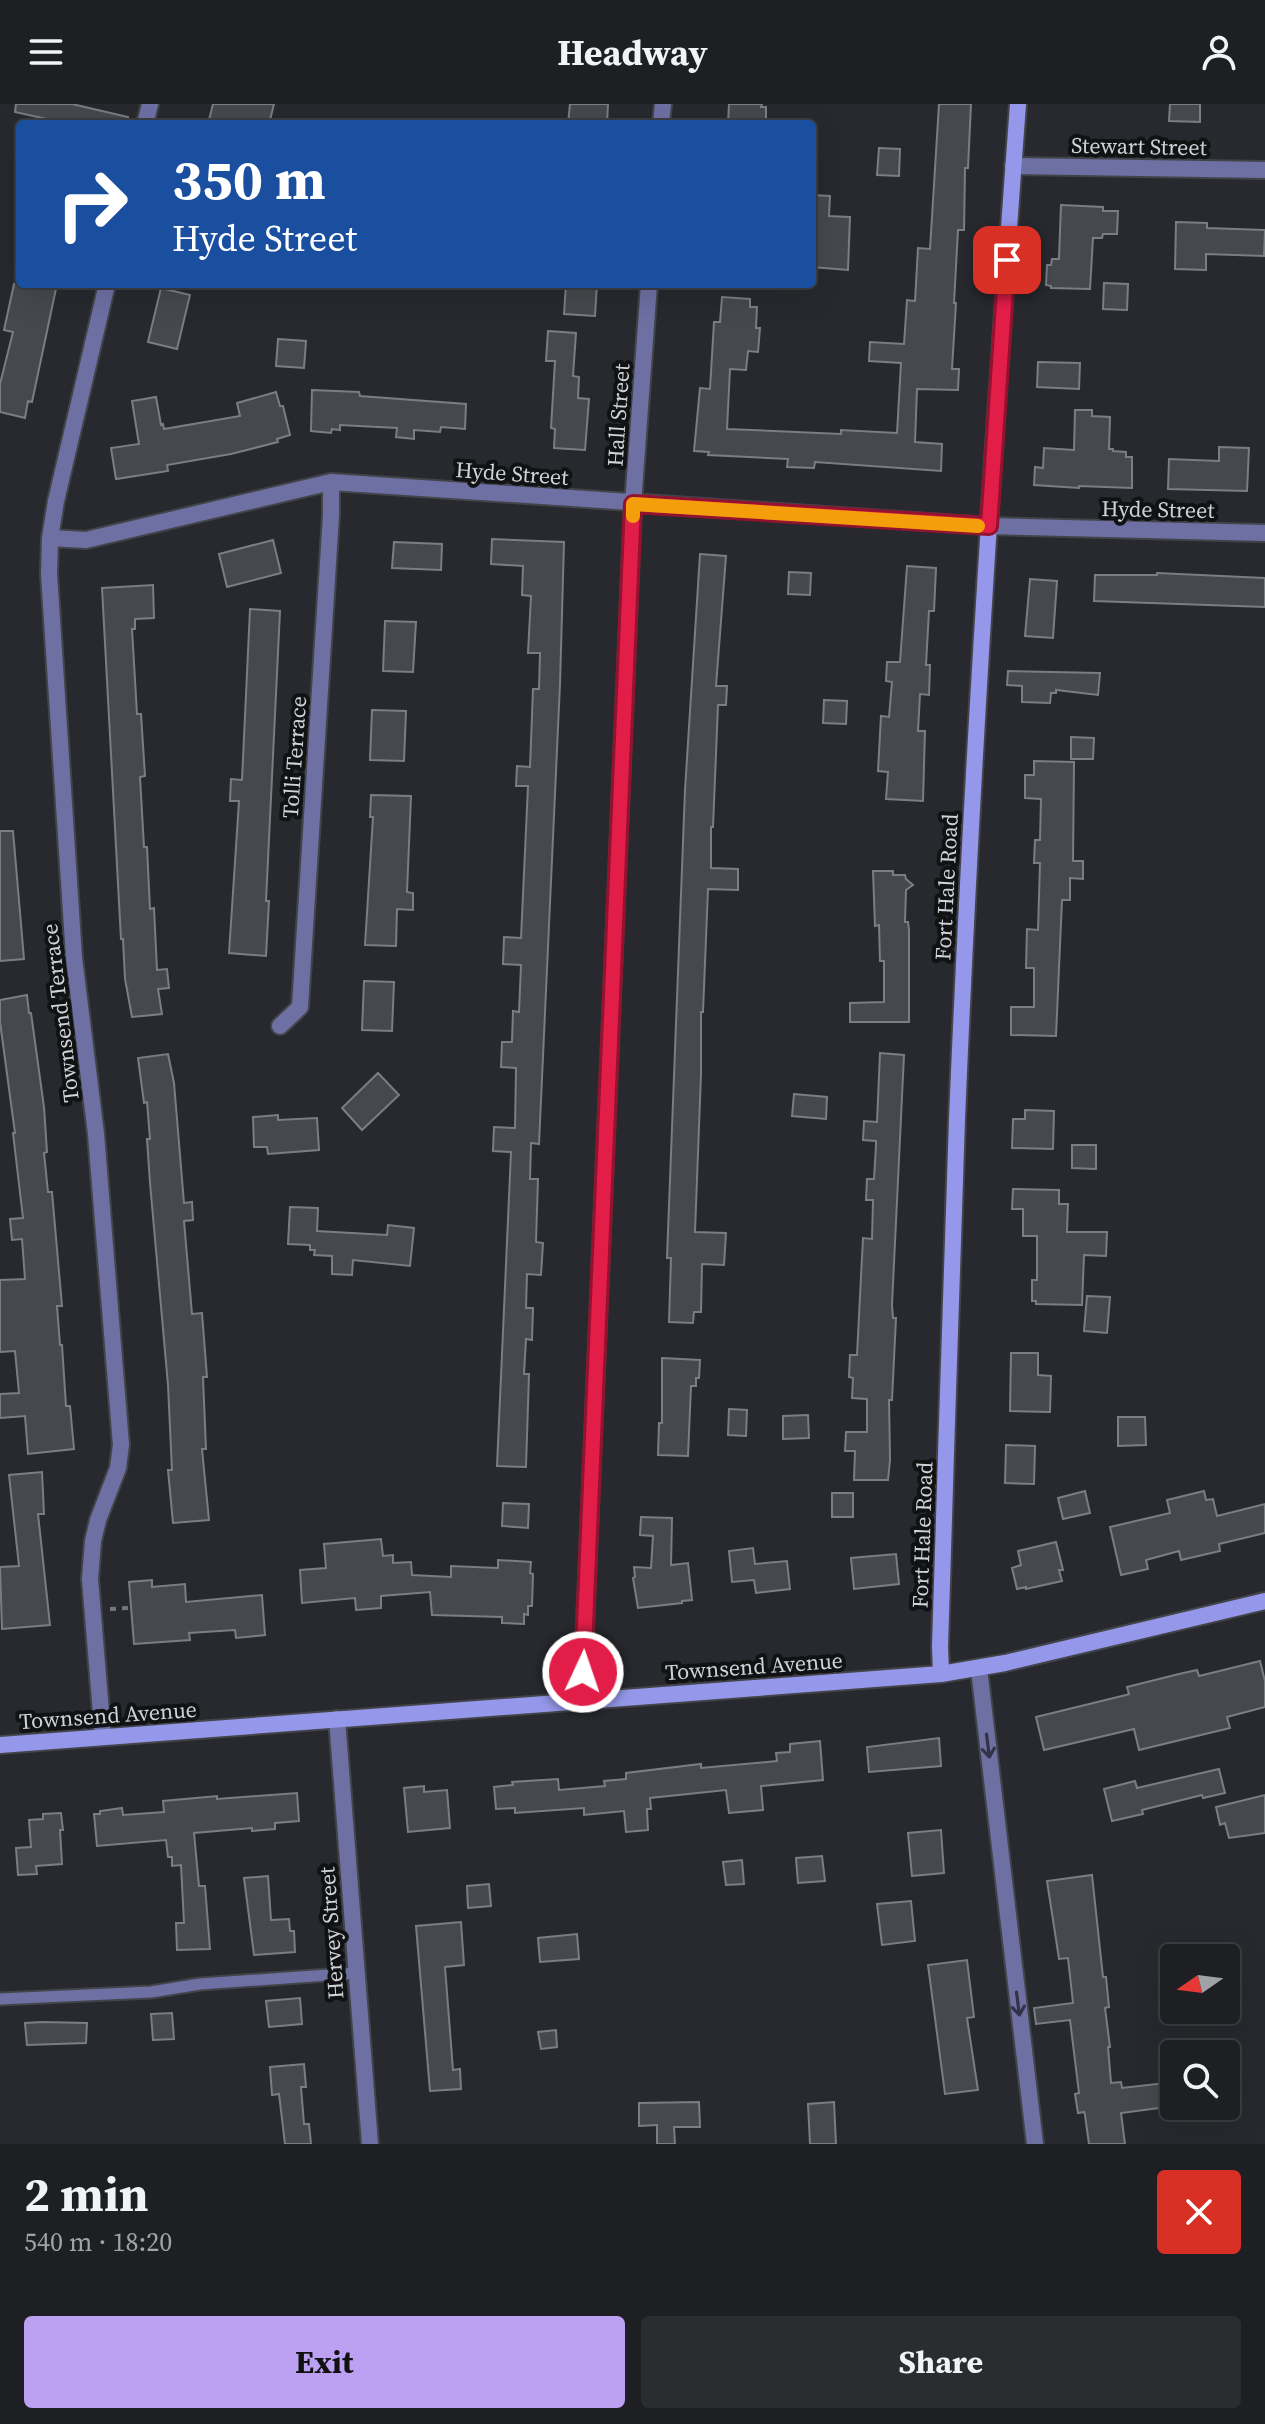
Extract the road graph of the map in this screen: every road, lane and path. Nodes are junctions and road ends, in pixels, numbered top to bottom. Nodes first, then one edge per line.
1 (1018, 104) edge
2 (1013, 166) junction
3 (1265, 170) edge
4 (106, 288) edge
5 (649, 288) edge
6 (331, 482) junction
7 (633, 504) junction
8 (989, 526) junction
9 (1265, 533) edge
10 (50, 538) junction
11 (280, 1026) dead end
12 (1265, 1601) edge
13 (979, 1669) junction
14 (941, 1674) junction
15 (586, 1701) junction
16 (337, 1719) junction
17 (103, 1737) junction
18 (0, 1745) edge
19 (356, 1973) junction
20 (0, 1999) edge
21 (370, 2144) edge
22 (1035, 2144) edge

1 - 2 street, Fort Hale Road
2 - 3 street, Stewart Street
2 - 8 street, Fort Hale Road
4 - 10 street, Townsend Terrace
5 - 7 street, Hall Street
6 - 7 street, Hyde Street
6 - 10 street, Hyde Street
6 - 11 street, Tolli Terrace
7 - 8 street, Hyde Street
7 - 15 street, Hall Street
8 - 9 street, Hyde Street
8 - 14 street, Fort Hale Road
10 - 17 street, Townsend Terrace
12 - 13 street, Townsend Avenue
13 - 14 street, Townsend Avenue
13 -> 22 street
14 - 15 street, Townsend Avenue
15 - 16 street, Townsend Avenue
16 - 17 street, Townsend Avenue
16 - 19 street, Hervey Street
17 - 18 street, Townsend Avenue
19 - 20 lane
19 - 21 street, Hervey Street

